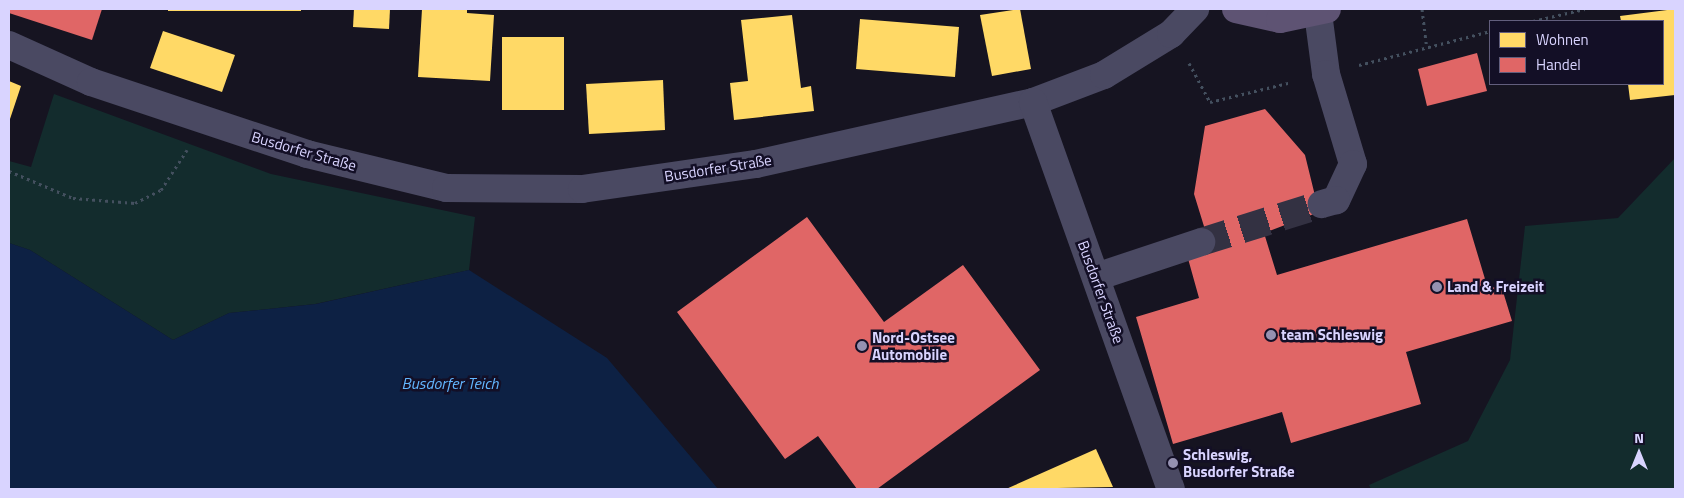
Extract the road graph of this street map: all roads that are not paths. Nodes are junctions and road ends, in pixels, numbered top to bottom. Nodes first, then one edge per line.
1 (1195, 9) edge
2 (1236, 9) edge
3 (1322, 11) edge
4 (9, 45) edge
5 (1033, 102) junction
6 (1322, 204) tunnel mouth
7 (1201, 242) tunnel mouth
8 (1096, 277) junction
9 (1171, 489) edge

1 - 5 street
2 - 3 main road
3 - 6 street
4 - 5 street, Busdorfer Straße
5 - 8 street, Busdorfer Straße
7 - 8 street
8 - 9 street, Busdorfer Straße

